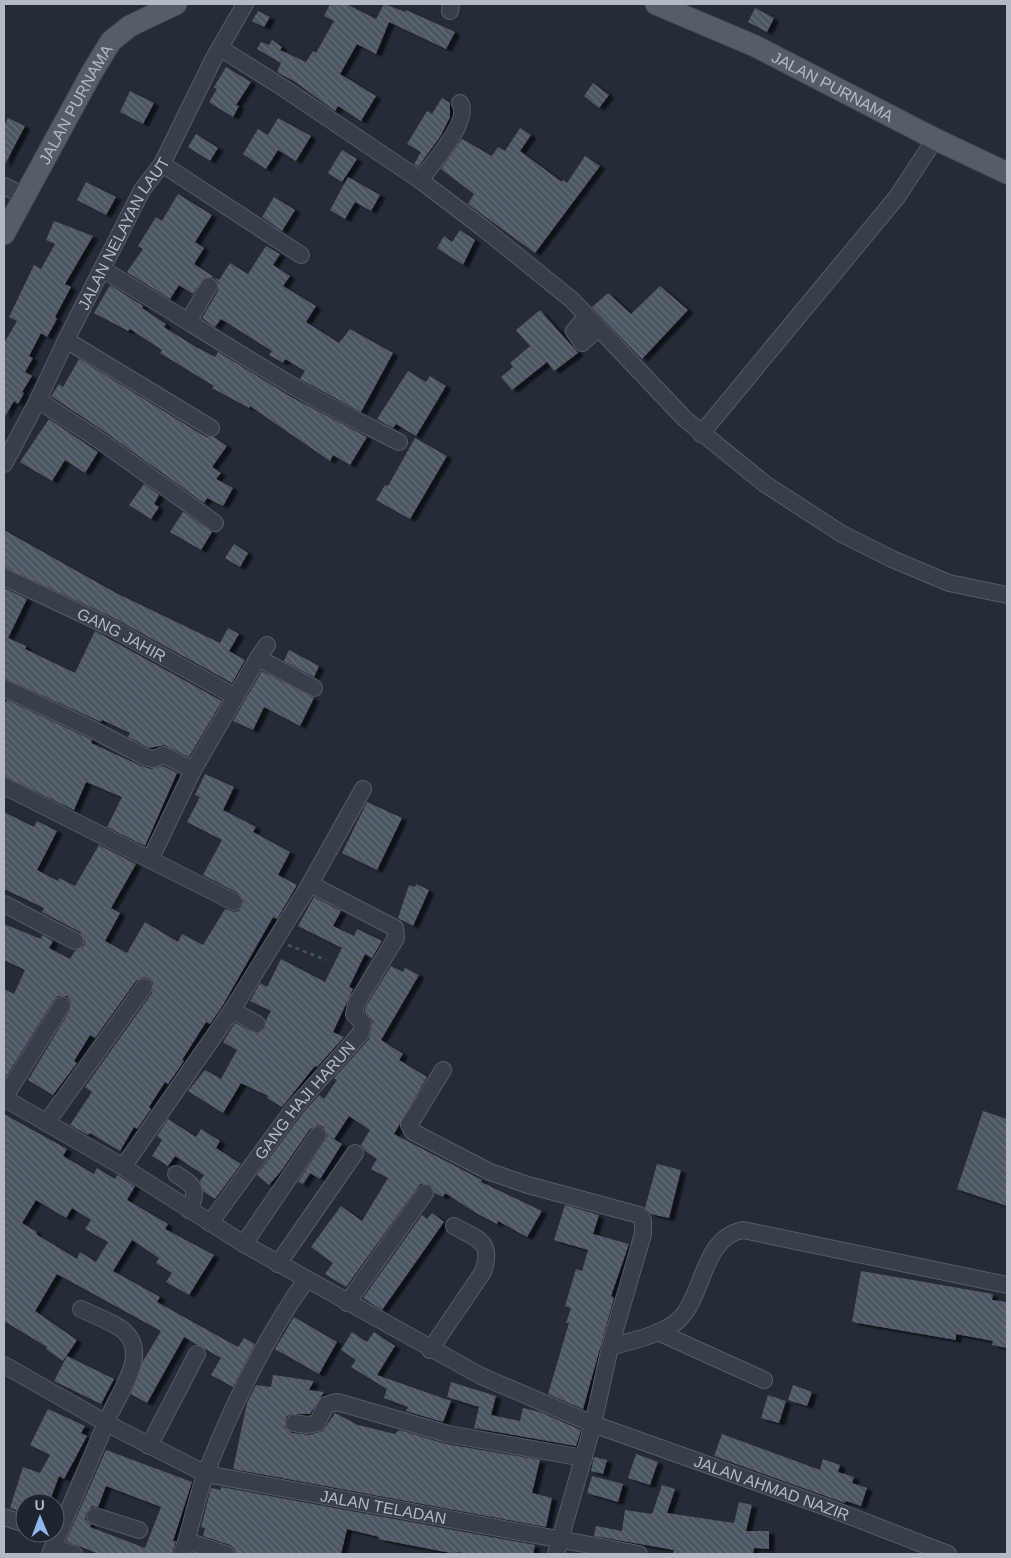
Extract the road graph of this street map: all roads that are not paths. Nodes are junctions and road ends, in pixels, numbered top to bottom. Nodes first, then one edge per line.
1 (176, 4) edge
2 (245, 4) edge
3 (656, 4) edge
4 (220, 48) junction
5 (460, 103) dead end
6 (935, 139) junction
7 (162, 164) junction
8 (1007, 173) edge
9 (420, 180) junction
10 (4, 186) edge
11 (24, 196) junction
12 (4, 234) edge
13 (301, 255) dead end
14 (102, 269) junction
15 (209, 286) dead end
16 (189, 320) junction
17 (66, 340) junction
18 (38, 400) junction
19 (211, 428) dead end
20 (702, 434) junction
21 (400, 442) dead end
22 (4, 464) edge
23 (215, 523) dead end
24 (4, 577) edge
25 (1007, 596) edge
26 (4, 688) edge
27 (314, 688) dead end
28 (236, 697) junction
29 (194, 770) junction
30 (4, 786) edge
31 (363, 789) dead end
32 (150, 860) junction
33 (310, 884) junction
34 (234, 902) dead end
35 (4, 904) edge
36 (75, 941) dead end
37 (144, 987) dead end
38 (62, 1005) dead end
39 (232, 1010) junction
40 (257, 1024) dead end
41 (443, 1070) dead end
42 (4, 1098) edge
43 (47, 1122) junction
44 (318, 1135) dead end
45 (355, 1153) dead end
46 (124, 1167) junction
47 (176, 1174) dead end
48 (425, 1193) dead end
49 (189, 1210) junction
50 (210, 1223) junction
51 (454, 1226) dead end
52 (244, 1244) junction
53 (278, 1264) junction
54 (306, 1280) junction
55 (1007, 1285) edge
56 (348, 1303) junction
57 (81, 1309) dead end
58 (658, 1332) junction
59 (610, 1347) junction
60 (430, 1350) junction
61 (197, 1354) dead end
62 (4, 1365) edge
63 (764, 1380) dead end
64 (109, 1416) junction
65 (294, 1423) dead end
66 (593, 1424) junction
67 (149, 1446) junction
68 (584, 1458) junction
69 (206, 1474) junction
70 (69, 1508) junction
71 (65, 1516) edge
72 (139, 1530) dead end
73 (55, 1543) edge
74 (559, 1547) edge
75 (184, 1548) edge
76 (74, 1554) edge
77 (226, 1554) edge
78 (639, 1554) edge
79 (948, 1554) edge

1 - 11 main road, JALAN PURNAMA
2 - 4 street, JALAN NELAYAN LAUT
3 - 6 main road, JALAN PURNAMA
4 - 7 street, JALAN NELAYAN LAUT
4 - 9 street
5 - 9 street
6 - 8 main road, JALAN PURNAMA
6 - 20 street
7 - 13 street
7 - 14 street, JALAN NELAYAN LAUT
9 - 20 street
10 - 11 street
11 - 12 main road, JALAN PURNAMA
14 - 16 street
14 - 17 street, JALAN NELAYAN LAUT
15 - 16 street
16 - 21 street
17 - 18 street, JALAN NELAYAN LAUT
17 - 19 street
18 - 22 street, JALAN NELAYAN LAUT
18 - 23 street
20 - 25 street
24 - 28 street, GANG JAHIR
26 - 29 street
27 - 28 street
28 - 29 street
29 - 32 street
30 - 32 street
31 - 33 street
32 - 34 street
33 - 39 street
33 - 50 street, GANG HAJI HARUN
35 - 36 street
37 - 43 street
38 - 42 street
39 - 40 street
39 - 46 street
41 - 59 street
42 - 43 street, JALAN AHMAD NAZIR
43 - 46 street, JALAN AHMAD NAZIR
44 - 52 street
45 - 53 street
46 - 49 street, JALAN AHMAD NAZIR
47 - 49 street
48 - 56 street
49 - 50 street, JALAN AHMAD NAZIR
50 - 52 street, JALAN AHMAD NAZIR
51 - 60 street
52 - 53 street, JALAN AHMAD NAZIR
53 - 54 street, JALAN AHMAD NAZIR
54 - 56 street, JALAN AHMAD NAZIR
54 - 69 street
55 - 58 street
56 - 60 street, JALAN AHMAD NAZIR
57 - 64 street
58 - 59 street
58 - 63 street
59 - 66 street
60 - 66 street, JALAN AHMAD NAZIR
61 - 67 street
62 - 64 street, JALAN TELADAN
64 - 67 street, JALAN TELADAN
64 - 70 street
65 - 68 street
66 - 68 street
66 - 79 street, JALAN AHMAD NAZIR
67 - 69 street, JALAN TELADAN
68 - 74 street
69 - 74 street, JALAN TELADAN
69 - 75 street
70 - 71 street
70 - 72 street
73 - 76 street
74 - 78 street, JALAN TELADAN
75 - 77 street

